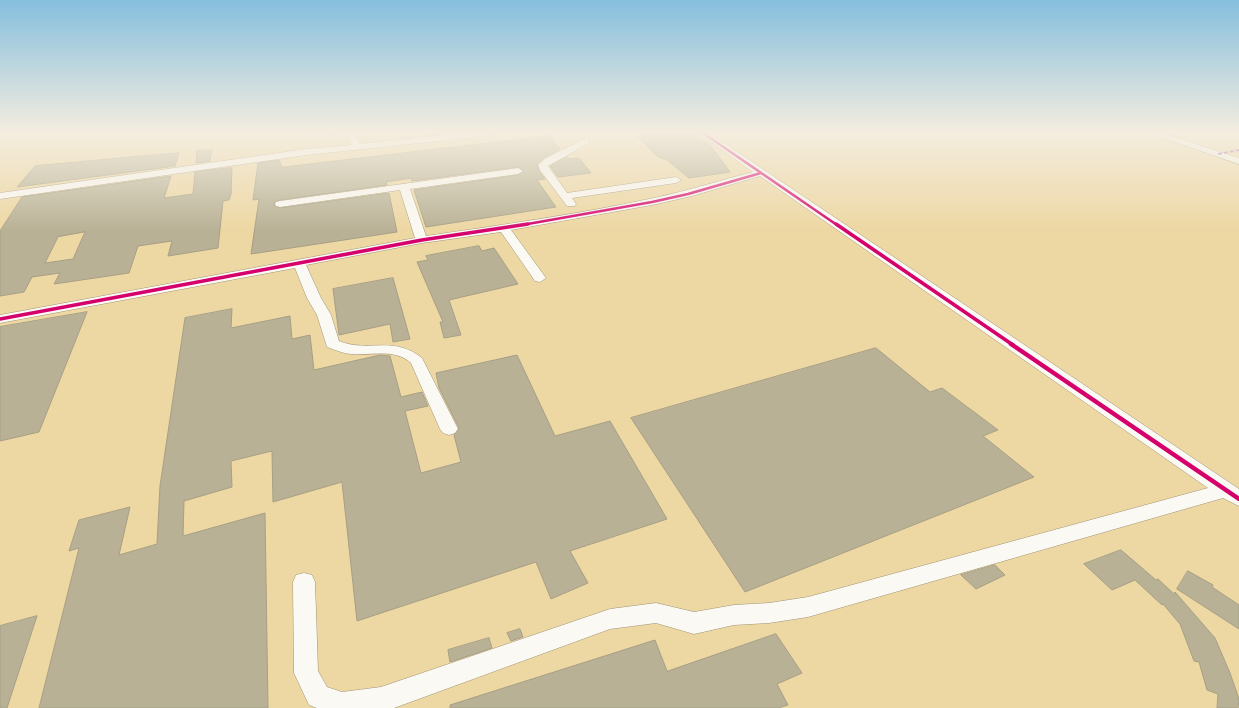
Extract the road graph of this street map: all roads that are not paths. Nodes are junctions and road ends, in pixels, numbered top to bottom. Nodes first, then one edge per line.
1 (213, 166) edge
2 (543, 166) edge
3 (751, 166) edge
4 (518, 171) dead end
5 (761, 173) junction
6 (676, 180) dead end
7 (634, 186) junction
8 (404, 187) junction
9 (0, 196) edge
10 (565, 196) junction
11 (652, 202) junction
12 (280, 204) dead end
13 (579, 214) junction
14 (504, 228) junction
15 (422, 240) junction
16 (298, 263) junction
17 (540, 278) dead end
18 (0, 319) edge
19 (449, 429) dead end
20 (1233, 495) edge
21 (304, 582) dead end

1 - 9 street
2 - 10 street
3 - 5 street
4 - 8 street
5 - 11 street
5 - 20 street
6 - 7 street
7 - 10 street
7 - 11 street
8 - 12 street
8 - 15 street
10 - 13 street
11 - 13 street
13 - 14 street
14 - 15 street
14 - 17 street
15 - 16 street
16 - 18 street
16 - 19 street
20 - 21 street

